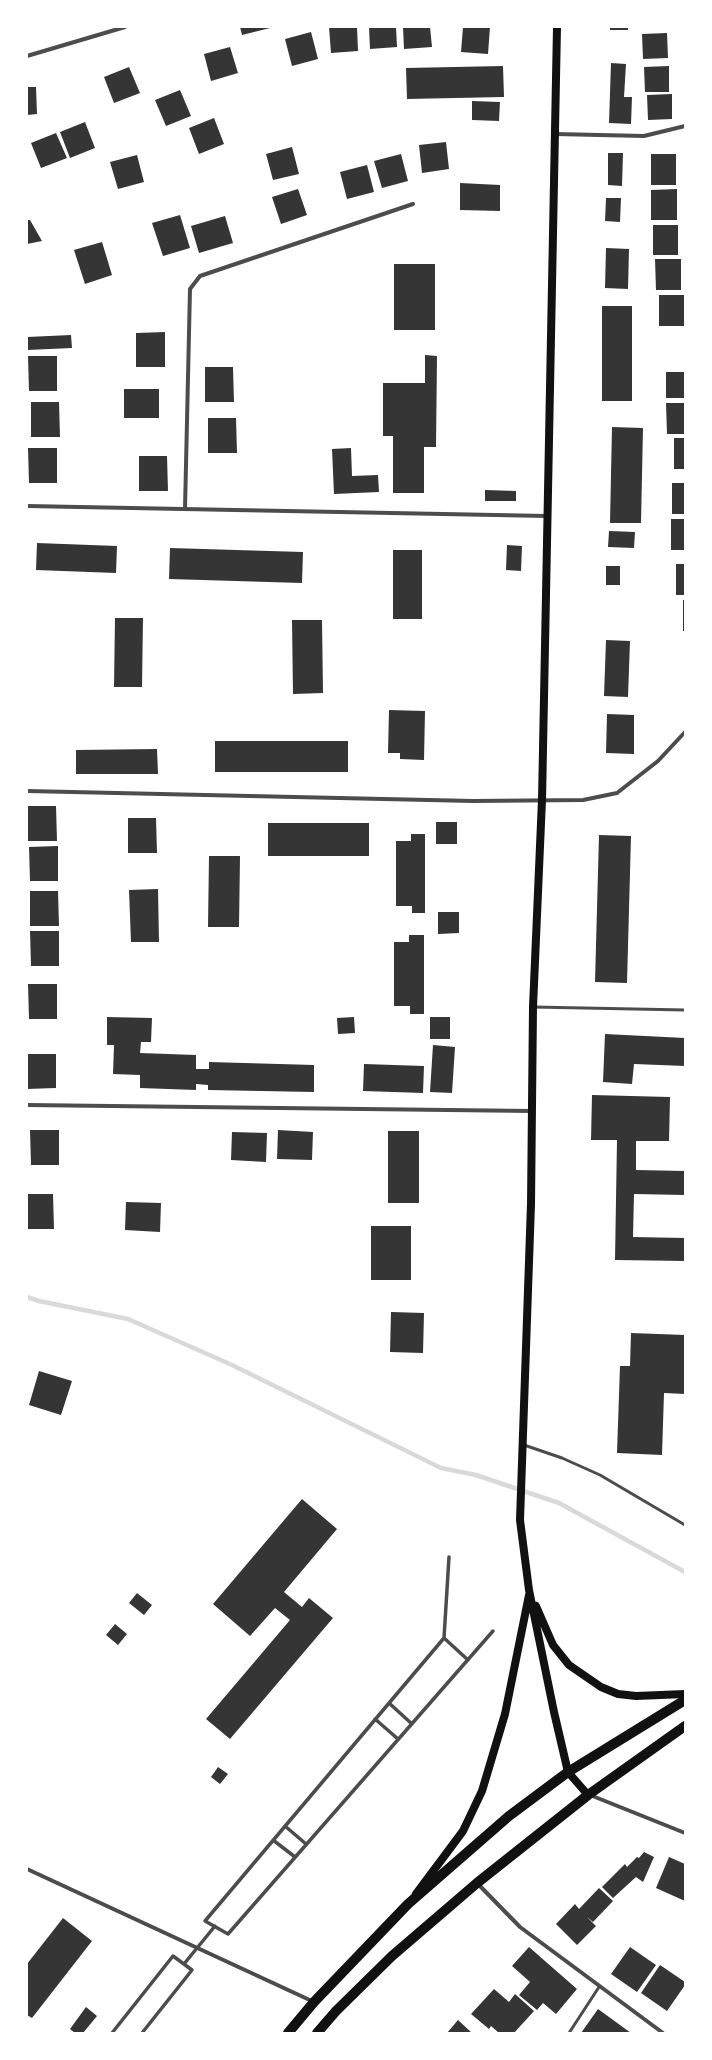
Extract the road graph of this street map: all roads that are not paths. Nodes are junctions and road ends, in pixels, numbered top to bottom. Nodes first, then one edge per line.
1 (125, 27) edge
2 (557, 27) edge
3 (27, 56) edge
4 (685, 126) edge
5 (555, 134) junction
6 (413, 204) dead end
7 (27, 506) edge
8 (185, 509) junction
9 (547, 516) junction
10 (685, 732) edge
11 (27, 791) edge
12 (542, 800) junction
13 (533, 1007) junction
14 (685, 1010) edge
15 (27, 1105) edge
16 (532, 1111) junction
17 (524, 1445) junction
18 (685, 1525) edge
19 (449, 1557) dead end
20 (530, 1590) junction
21 (493, 1631) dead end
22 (444, 1638) junction
23 (468, 1660) junction
24 (685, 1694) edge
25 (685, 1700) edge
26 (389, 1703) junction
27 (375, 1719) junction
28 (412, 1724) junction
29 (685, 1726) edge
30 (398, 1739) junction
31 (568, 1772) junction
32 (588, 1794) junction
33 (285, 1826) junction
34 (685, 1833) edge
35 (273, 1840) junction
36 (306, 1844) junction
37 (295, 1857) junction
38 (27, 1869) edge
39 (477, 1883) junction
40 (408, 1904) junction
41 (215, 1926) junction
42 (197, 1948) junction
43 (184, 1964) junction
44 (599, 1987) junction
45 (314, 2002) junction
46 (112, 2033) edge
47 (142, 2033) edge
48 (288, 2033) edge
49 (317, 2033) edge
50 (569, 2033) edge
51 (663, 2033) edge

1 - 3 street
2 - 5 main road
4 - 5 street
5 - 9 main road
6 - 8 street
7 - 8 street
8 - 9 street
9 - 12 main road
10 - 12 street
11 - 12 street
12 - 13 main road
13 - 14 lane
13 - 16 main road
15 - 16 street
16 - 17 main road
17 - 18 lane
17 - 20 main road
19 - 22 street
20 - 24 main road
20 - 31 main road
20 - 40 main road
21 - 23 street
22 - 23 street
22 - 26 street
23 - 28 street
25 - 31 main road
26 - 27 street
26 - 28 street
27 - 30 street
27 - 33 street
28 - 30 street
29 - 32 main road
30 - 36 street
31 - 32 main road
31 - 40 main road
32 - 34 street
32 - 39 main road
33 - 35 street
33 - 36 street
35 - 37 street
35 - 41 street
36 - 37 street
37 - 41 street
38 - 42 street
39 - 44 street
39 - 49 main road
40 - 45 main road
41 - 42 street
42 - 43 street
42 - 45 street
43 - 46 street
43 - 47 street
44 - 50 lane
44 - 51 street
45 - 48 main road

